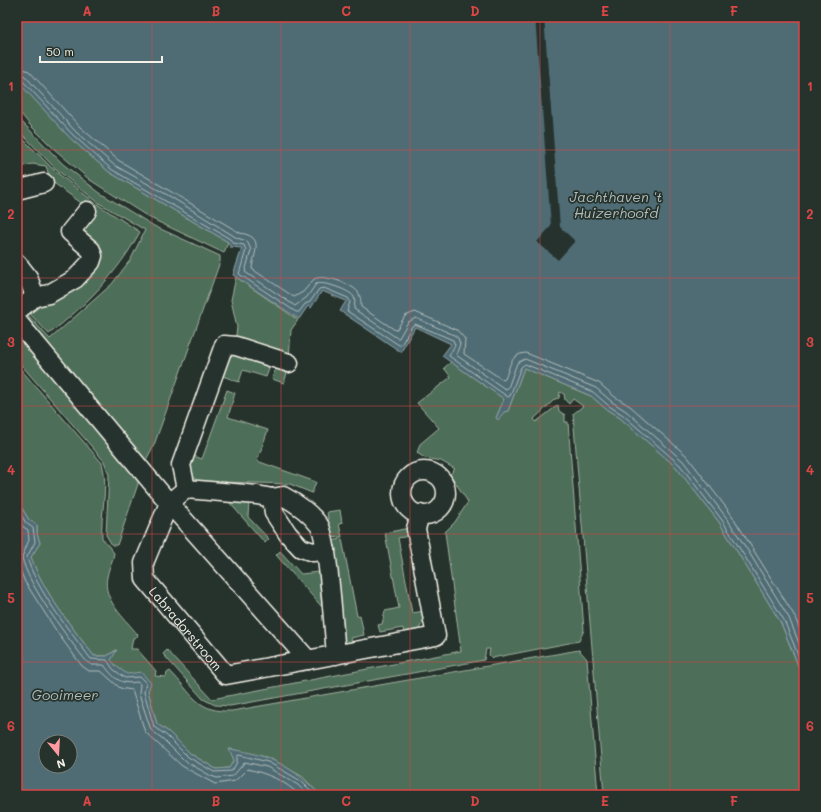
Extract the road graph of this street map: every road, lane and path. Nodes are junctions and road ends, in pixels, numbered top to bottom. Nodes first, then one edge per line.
1 (44, 183) dead end
2 (17, 190) edge
3 (87, 210) dead end
4 (17, 262) edge
5 (35, 297) junction
6 (17, 311) edge
7 (17, 321) edge
8 (289, 364) dead end
9 (186, 489) junction
10 (272, 498) junction
11 (170, 503) junction
12 (420, 514) dead end
13 (326, 550) junction
14 (336, 655) junction
15 (308, 660) junction

1 - 2 street
3 - 5 street
4 - 5 street
5 - 6 street
7 - 11 street
8 - 9 street
9 - 10 street
9 - 11 street, Labradorstroom
10 - 13 street
10 - 13 street
11 - 15 street
11 - 15 street, Labradorstroom
12 - 14 street, Labradorstroom
13 - 14 street
14 - 15 street, Labradorstroom

